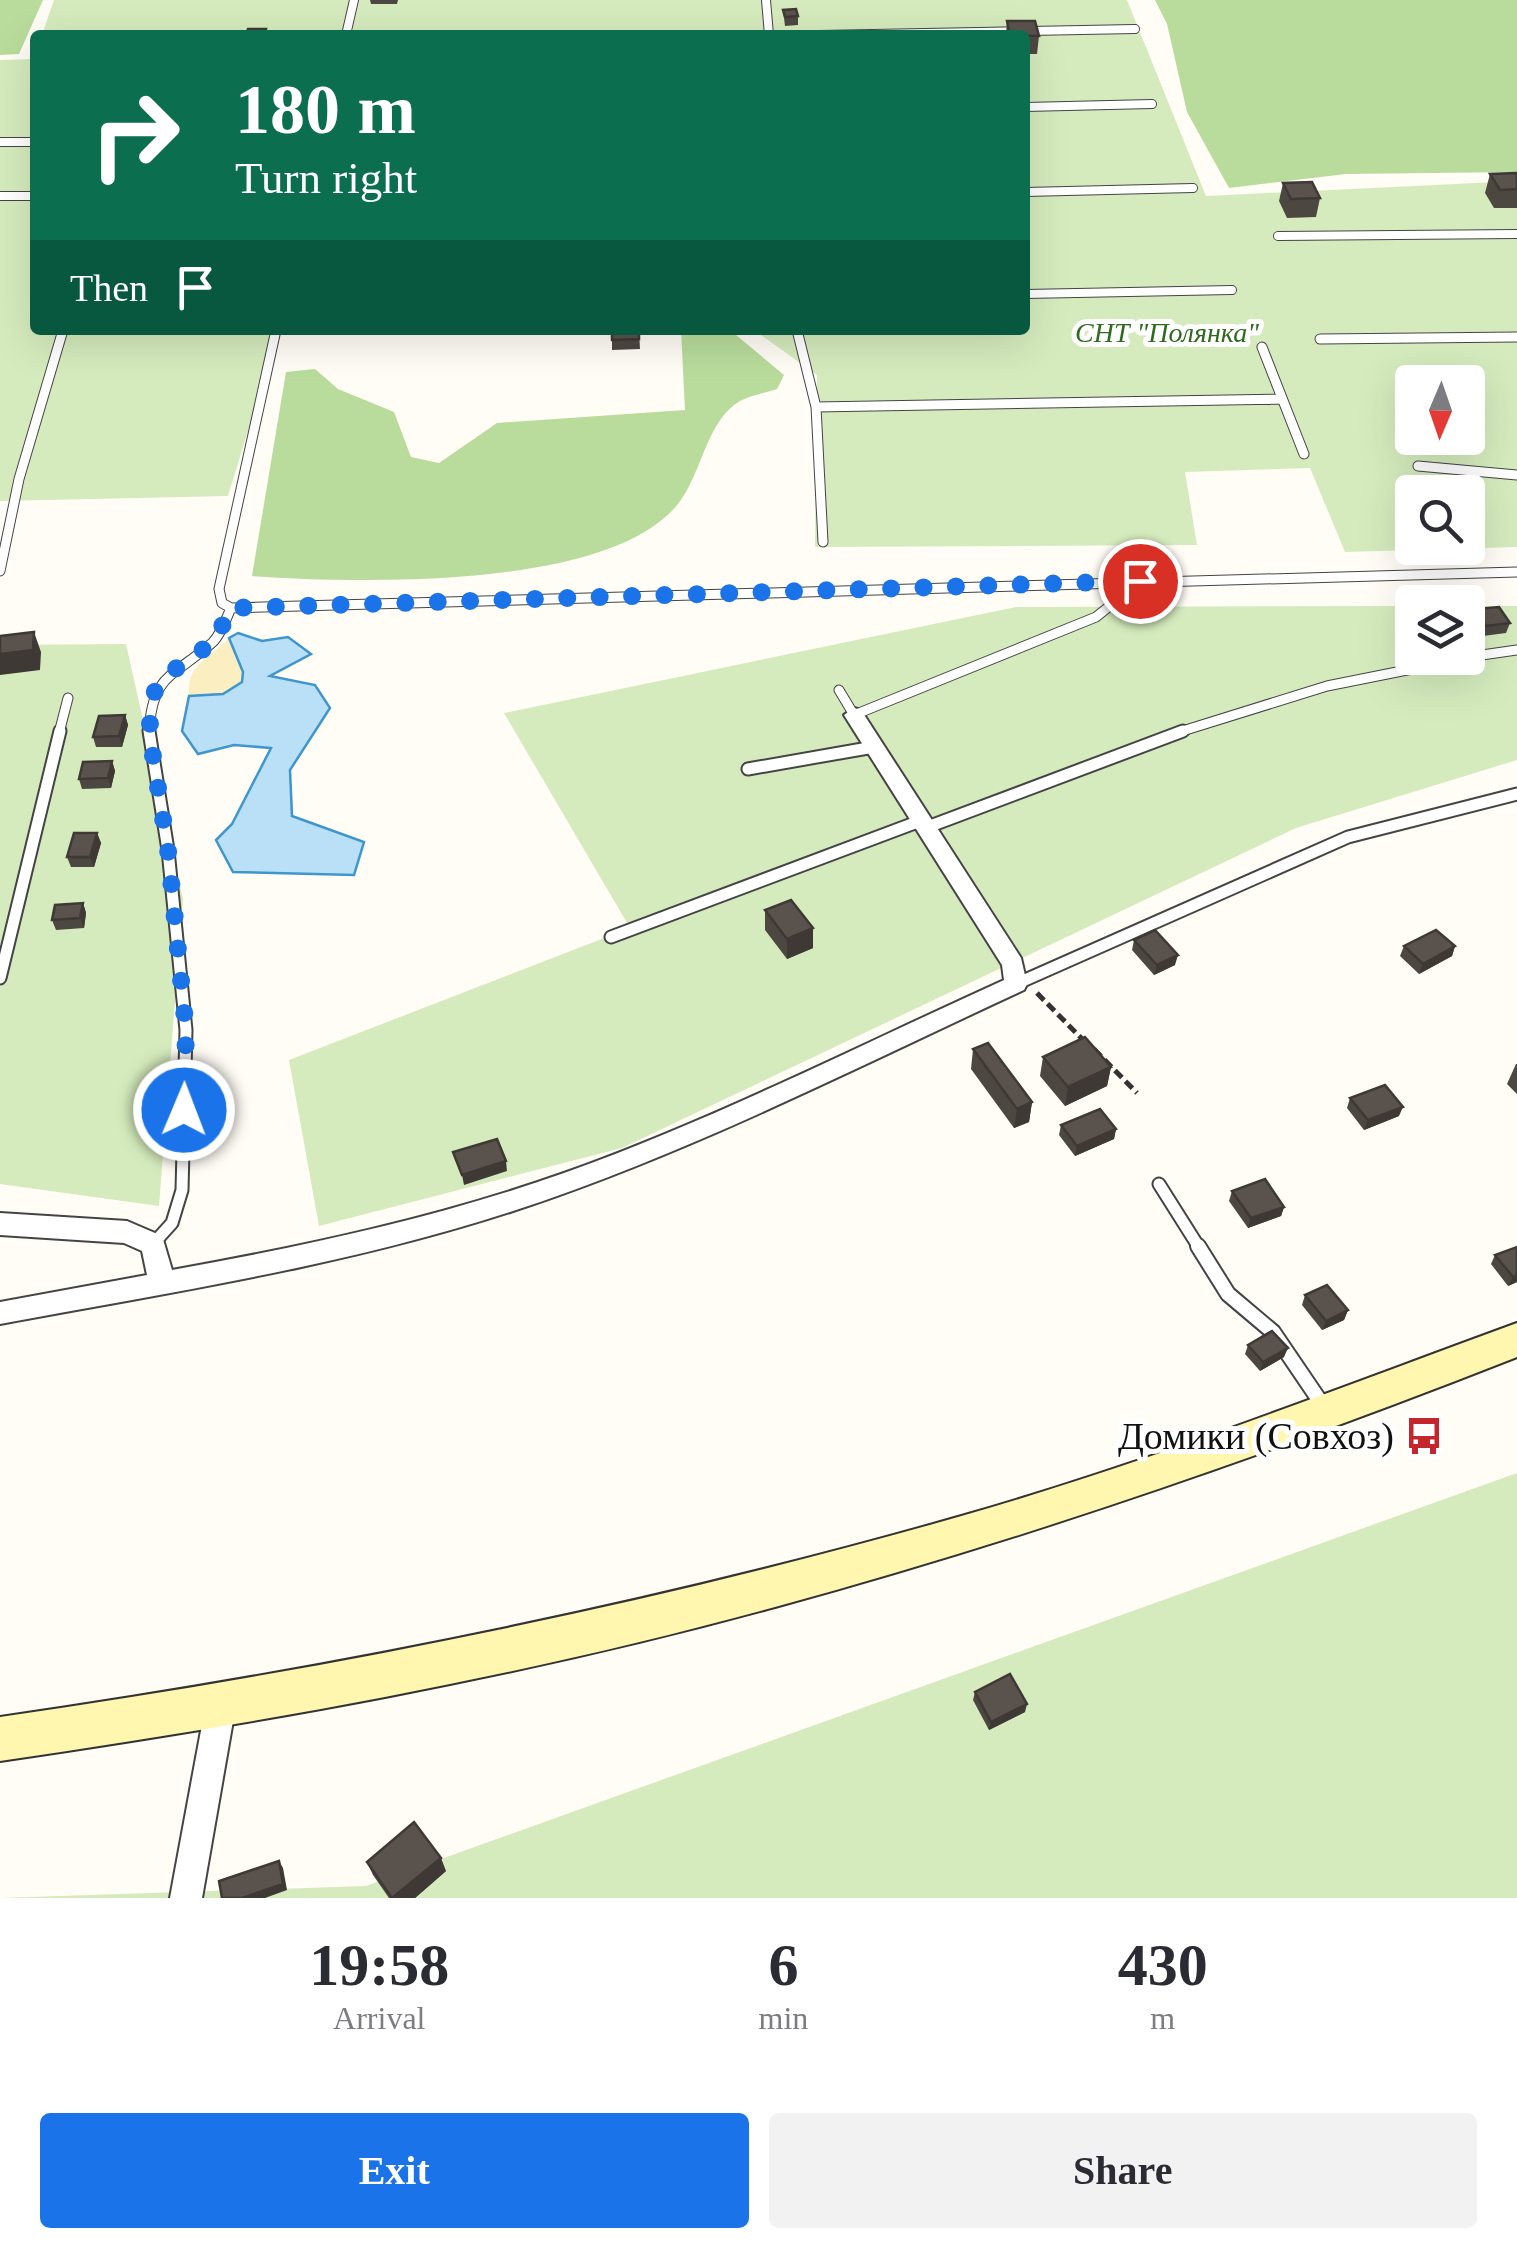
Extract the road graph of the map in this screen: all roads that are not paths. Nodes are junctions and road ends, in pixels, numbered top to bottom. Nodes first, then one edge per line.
1 (354, 0) edge
2 (766, 0) edge
3 (1134, 29) dead end
4 (347, 30) edge
5 (769, 30) edge
6 (1030, 31) edge
7 (1152, 104) dead end
8 (1030, 107) edge
9 (0, 142) edge
10 (30, 142) edge
11 (1193, 188) dead end
12 (1030, 192) edge
13 (0, 196) edge
14 (30, 196) edge
15 (1517, 234) edge
16 (1278, 236) dead end
17 (1232, 290) dead end
18 (1030, 294) edge
19 (63, 335) edge
20 (275, 335) edge
21 (798, 335) edge
22 (1320, 338) dead end
23 (1517, 338) edge
24 (1262, 348) dead end
25 (1282, 399) junction
26 (816, 407) junction
27 (1304, 454) dead end
28 (1418, 466) dead end
29 (1517, 475) edge
30 (823, 542) dead end
31 (0, 571) edge
32 (1517, 572) edge
33 (1140, 581) junction
34 (230, 608) junction
35 (1517, 650) edge
36 (1485, 655) edge
37 (1395, 672) edge
38 (838, 690) dead end
39 (68, 698) dead end
40 (854, 716) junction
41 (874, 746) junction
42 (748, 769) dead end
43 (1517, 794) edge
44 (923, 825) junction
45 (611, 937) dead end
46 (0, 978) edge
47 (1020, 983) junction
48 (1159, 1184) dead end
49 (0, 1224) edge
50 (152, 1244) junction
51 (162, 1282) junction
52 (0, 1313) edge
53 (1517, 1340) edge
54 (1329, 1415) junction
55 (220, 1708) junction
56 (0, 1738) edge
57 (186, 1898) edge

1 - 4 lane
2 - 5 lane
3 - 6 lane
7 - 8 lane
9 - 10 lane
11 - 12 lane
13 - 14 lane
15 - 16 lane
17 - 18 lane
19 - 31 lane
20 - 34 lane
21 - 26 lane
22 - 23 lane
24 - 25 lane
25 - 26 lane
25 - 27 lane
26 - 30 lane
28 - 29 lane
32 - 33 lane
33 - 34 lane
33 - 40 lane
34 - 50 lane
35 - 36 lane
37 - 44 lane
38 - 40 lane
39 - 46 lane
40 - 41 street
41 - 42 lane
41 - 44 street
43 - 47 lane
44 - 45 lane
44 - 47 street
47 - 51 street
48 - 54 lane
49 - 50 street
50 - 51 street
51 - 52 street
53 - 54 street
54 - 55 street
55 - 56 street
55 - 57 street

